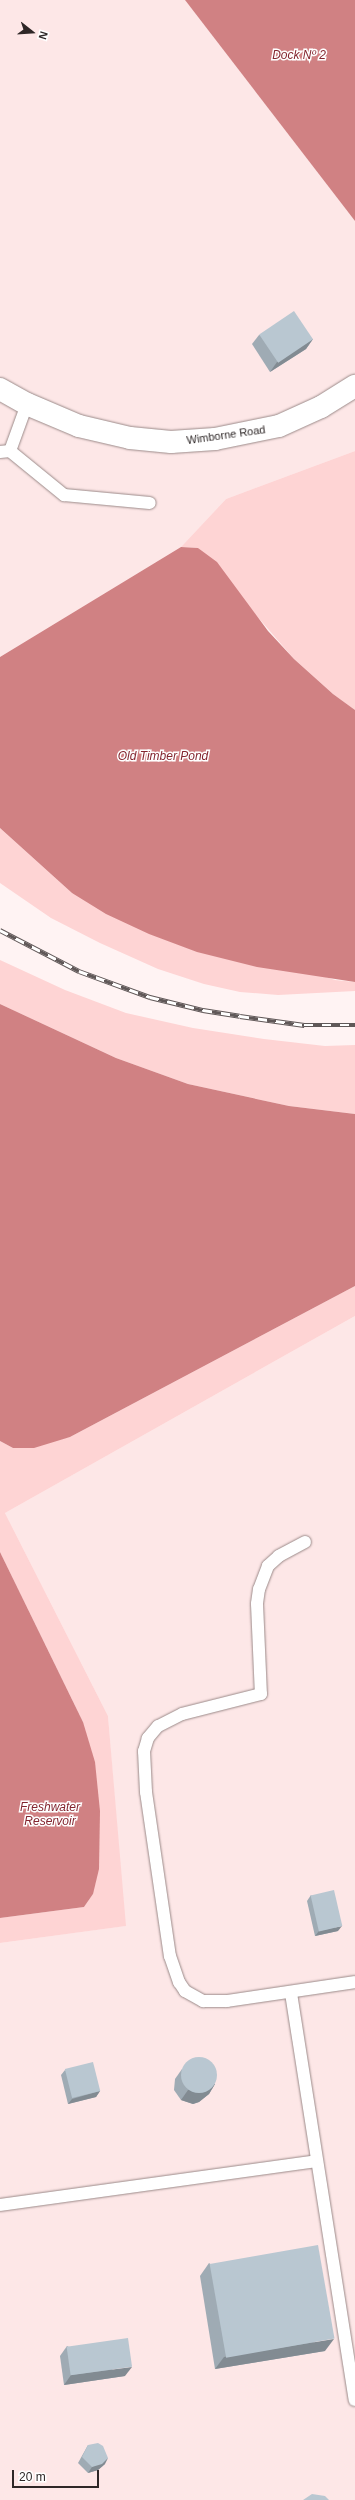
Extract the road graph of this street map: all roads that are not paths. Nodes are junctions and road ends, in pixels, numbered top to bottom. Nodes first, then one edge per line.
1 (355, 386) edge
2 (0, 389) edge
3 (27, 404) junction
4 (5, 451) edge
5 (150, 503) dead end
6 (305, 1542) dead end
7 (355, 1982) edge
8 (290, 1993) junction
9 (316, 2161) junction
10 (0, 2206) edge
11 (355, 2400) edge

1 - 3 street, Wimborne Road
2 - 3 street, Wimborne Road
3 - 4 lane
4 - 5 lane
6 - 8 lane
7 - 8 lane
8 - 9 lane
9 - 10 lane
9 - 11 lane

